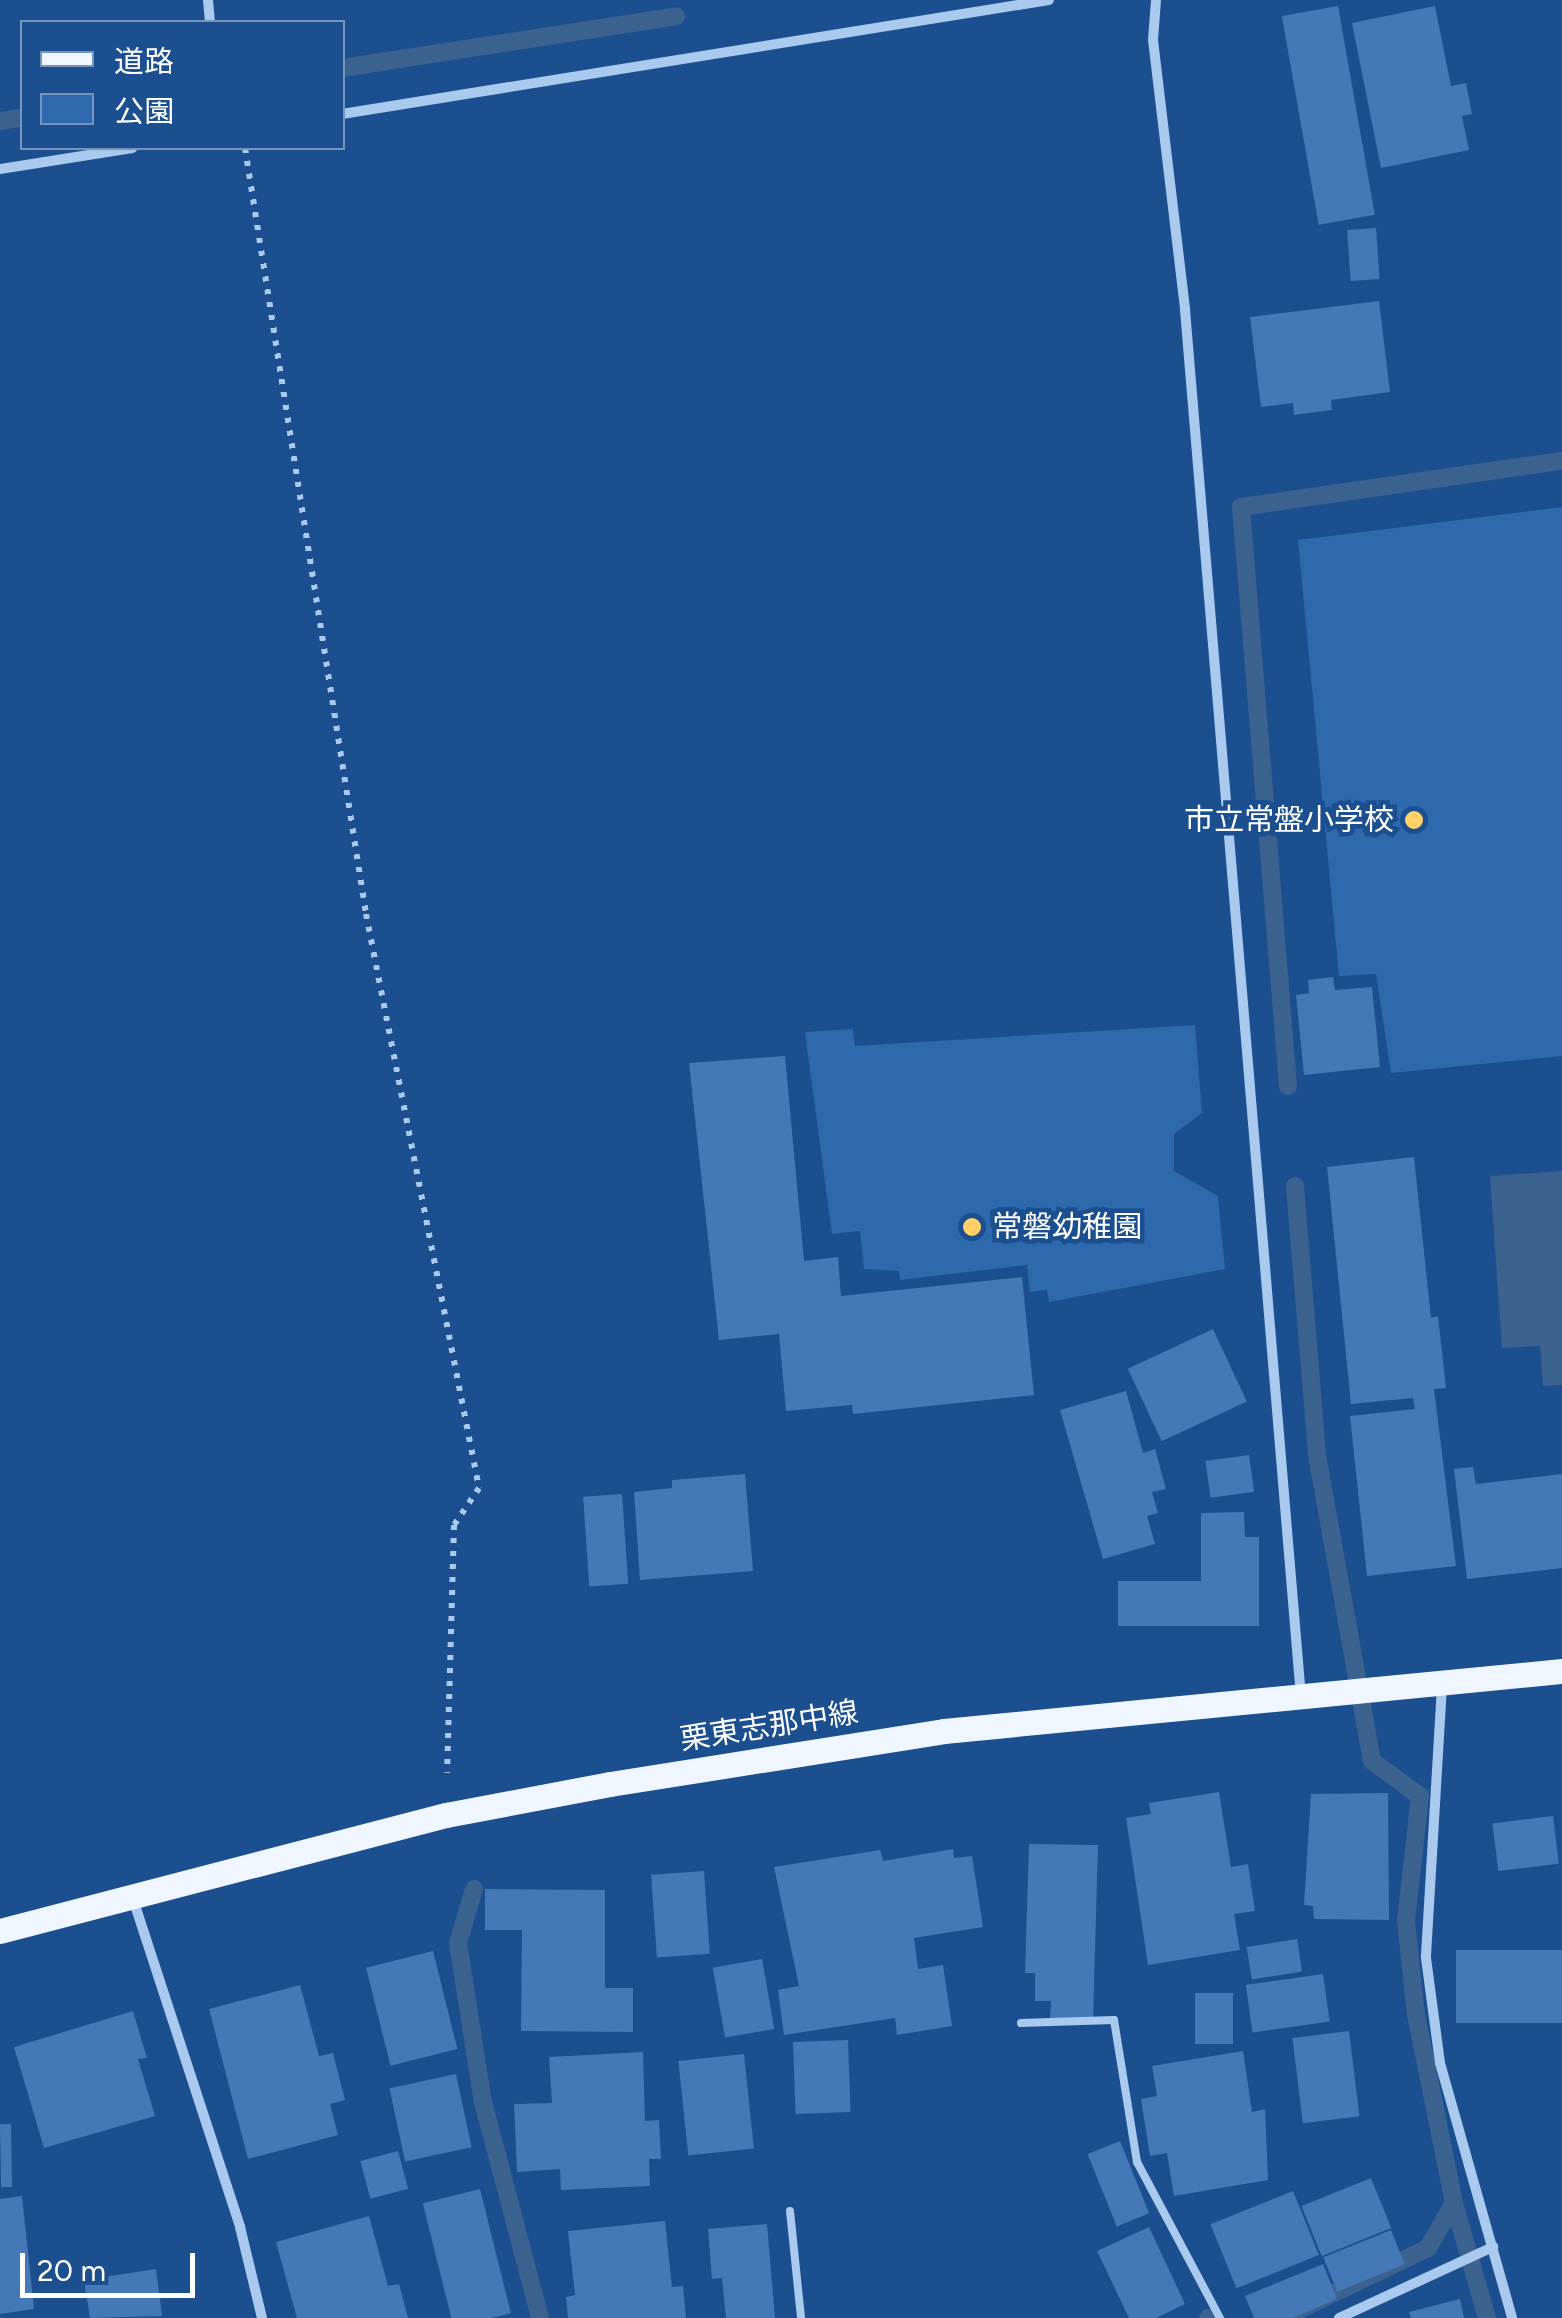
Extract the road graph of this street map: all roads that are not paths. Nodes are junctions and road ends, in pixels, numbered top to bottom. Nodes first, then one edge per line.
1 (1048, 0) edge
2 (1156, 0) edge
3 (345, 114) edge
4 (119, 150) edge
5 (0, 169) edge
6 (1562, 1671) edge
7 (1442, 1686) junction
8 (1301, 1696) junction
9 (132, 1898) junction
10 (0, 1931) edge
11 (1022, 2023) dead end
12 (790, 2211) dead end
13 (1493, 2247) junction
14 (262, 2318) edge
15 (802, 2318) edge
16 (1220, 2318) edge
17 (1339, 2318) edge
18 (1512, 2318) edge

1 - 3 street
2 - 8 street
4 - 5 street
6 - 7 main road, 栗東志那中線
7 - 8 main road, 栗東志那中線
7 - 13 street
8 - 9 main road, 栗東志那中線
9 - 10 main road, 栗東志那中線
9 - 14 street
11 - 16 lane
12 - 15 lane
13 - 17 street
13 - 18 street

